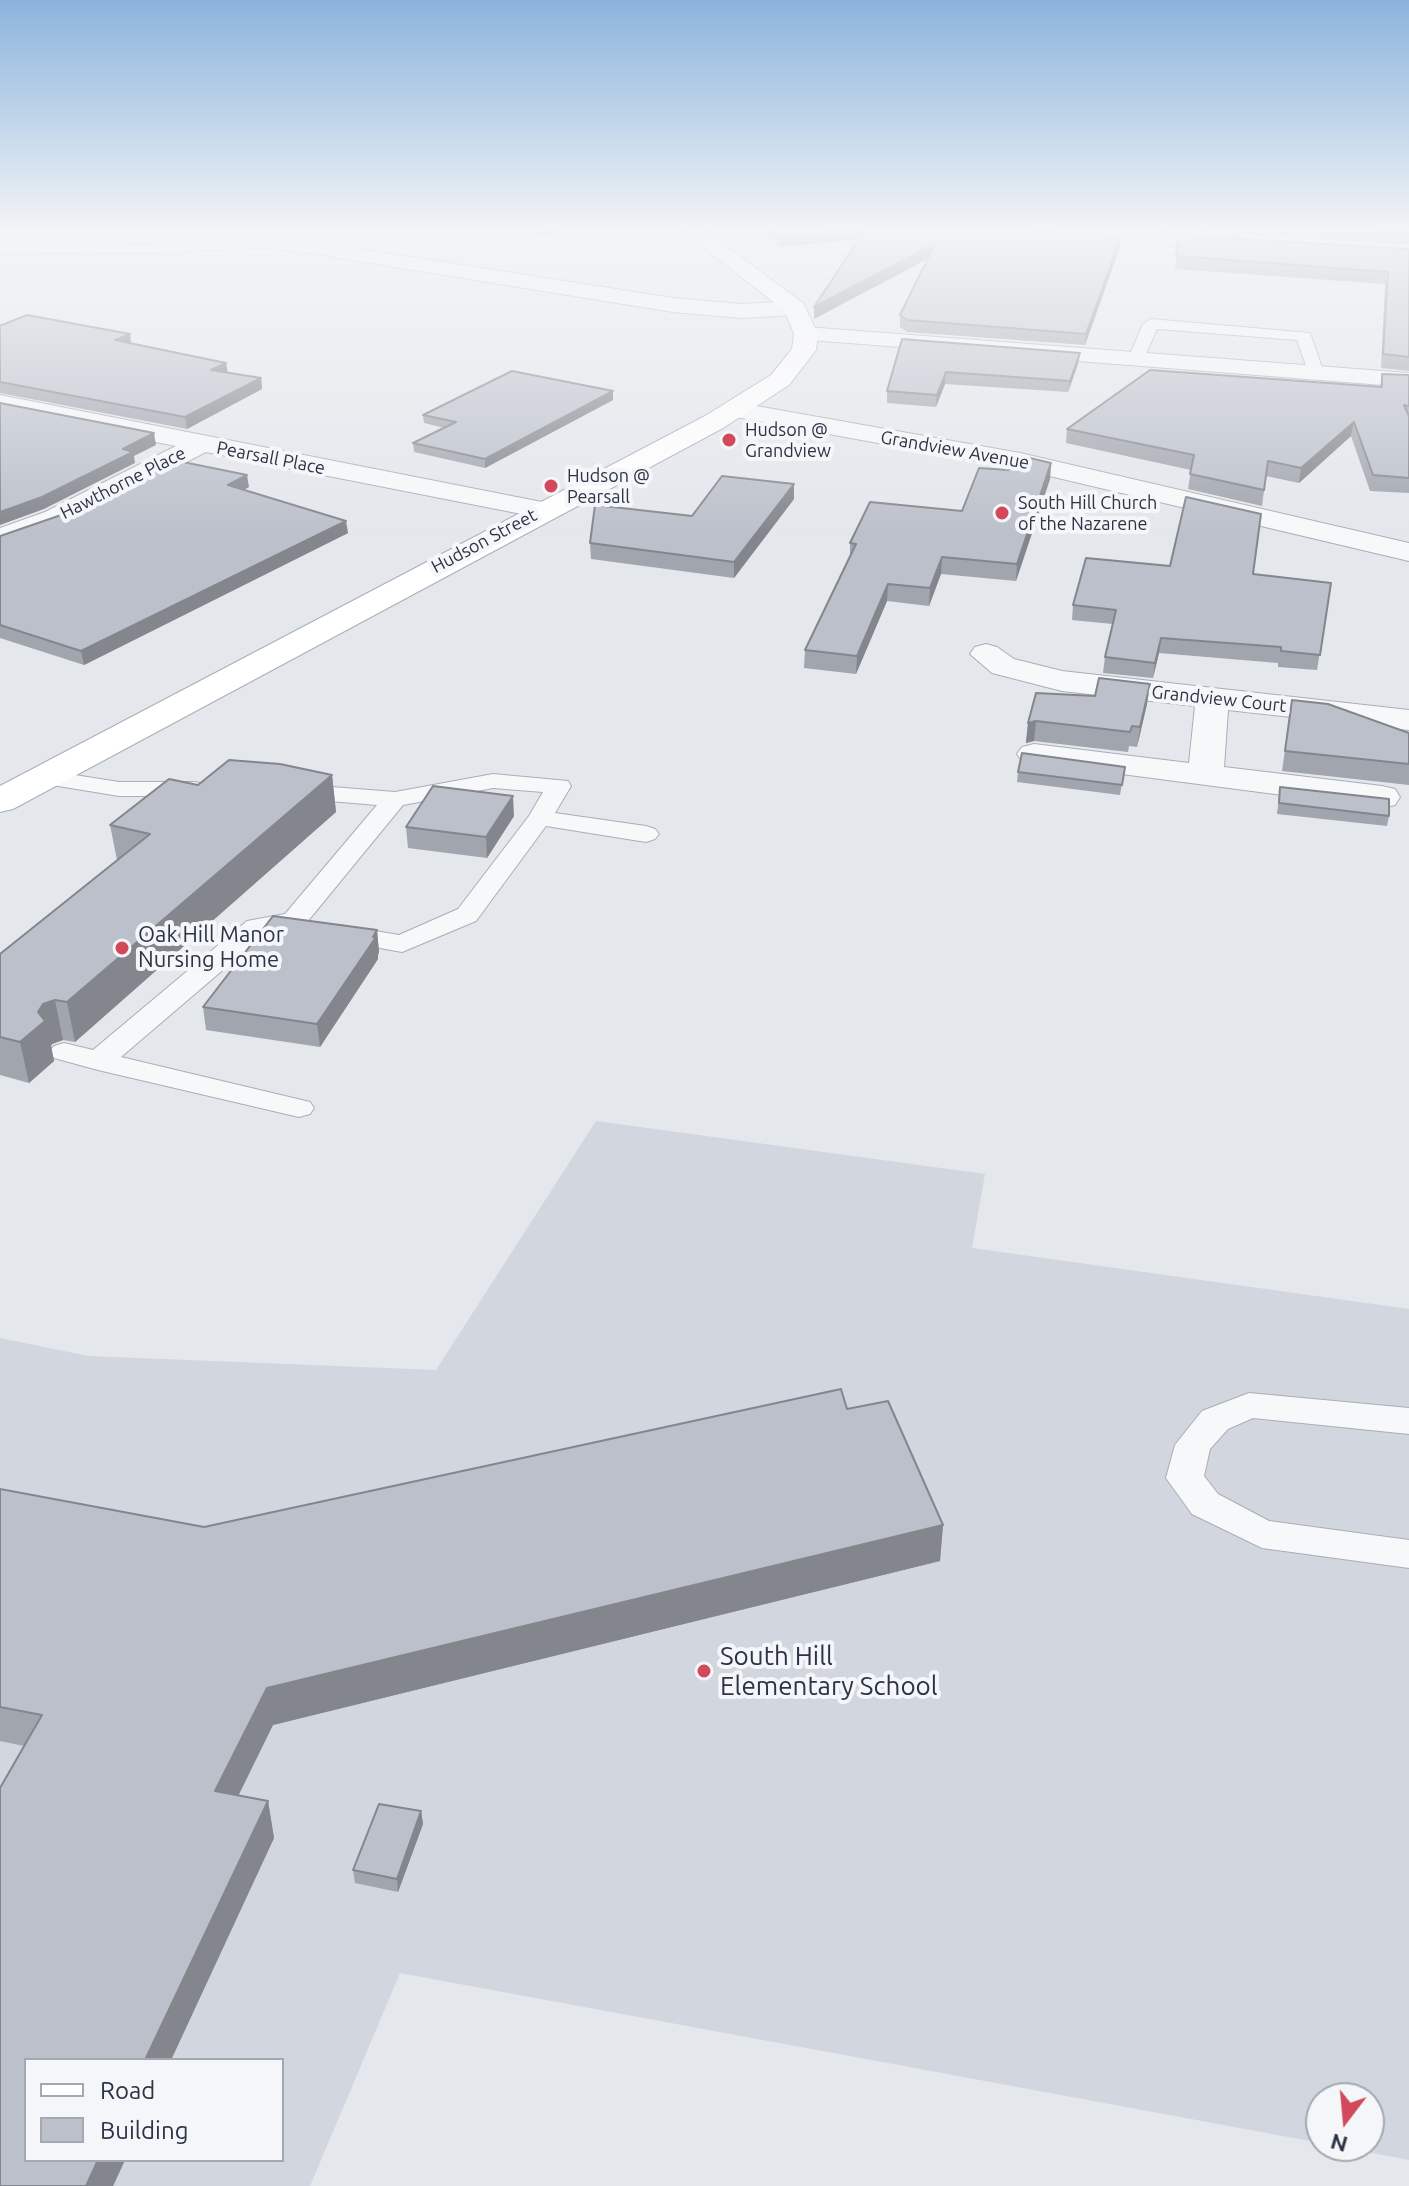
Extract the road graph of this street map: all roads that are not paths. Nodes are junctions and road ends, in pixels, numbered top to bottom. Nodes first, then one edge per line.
1 (802, 332) edge
2 (897, 332) edge
3 (1148, 332) edge
4 (1249, 332) edge
5 (1136, 359) junction
6 (1316, 373) junction
7 (1409, 380) edge
8 (0, 403) edge
9 (734, 410) junction
10 (200, 444) junction
11 (542, 510) junction
12 (0, 538) edge
13 (1409, 552) edge
14 (986, 654) dead end
15 (1212, 698) junction
16 (1409, 720) edge
17 (1034, 754) edge
18 (1206, 775) junction
19 (43, 777) junction
20 (215, 787) edge
21 (273, 790) edge
22 (1382, 797) edge
23 (395, 799) junction
24 (0, 801) edge
25 (540, 818) junction
26 (646, 834) dead end
27 (294, 921) junction
28 (64, 1052) dead end
29 (98, 1061) junction
30 (299, 1108) dead end
31 (1409, 1421) edge
32 (1409, 1554) edge

1 - 9 street, Hudson Street
2 - 5 street
3 - 5 lane
4 - 6 lane
5 - 6 street
6 - 7 street
8 - 10 street, Pearsall Place
9 - 11 street, Hudson Street
9 - 13 street, Grandview Avenue
10 - 11 street, Pearsall Place
10 - 12 street, Hawthorne Place
11 - 19 street, Hudson Street
14 - 15 street, Grandview Court
15 - 16 street, Grandview Court
15 - 18 street
17 - 18 street
18 - 22 street
19 - 20 lane
19 - 24 street, Hudson Street
21 - 23 lane
23 - 25 lane
23 - 27 lane
25 - 26 lane
25 - 27 lane
27 - 29 lane
28 - 29 lane
29 - 30 lane
31 - 32 lane

